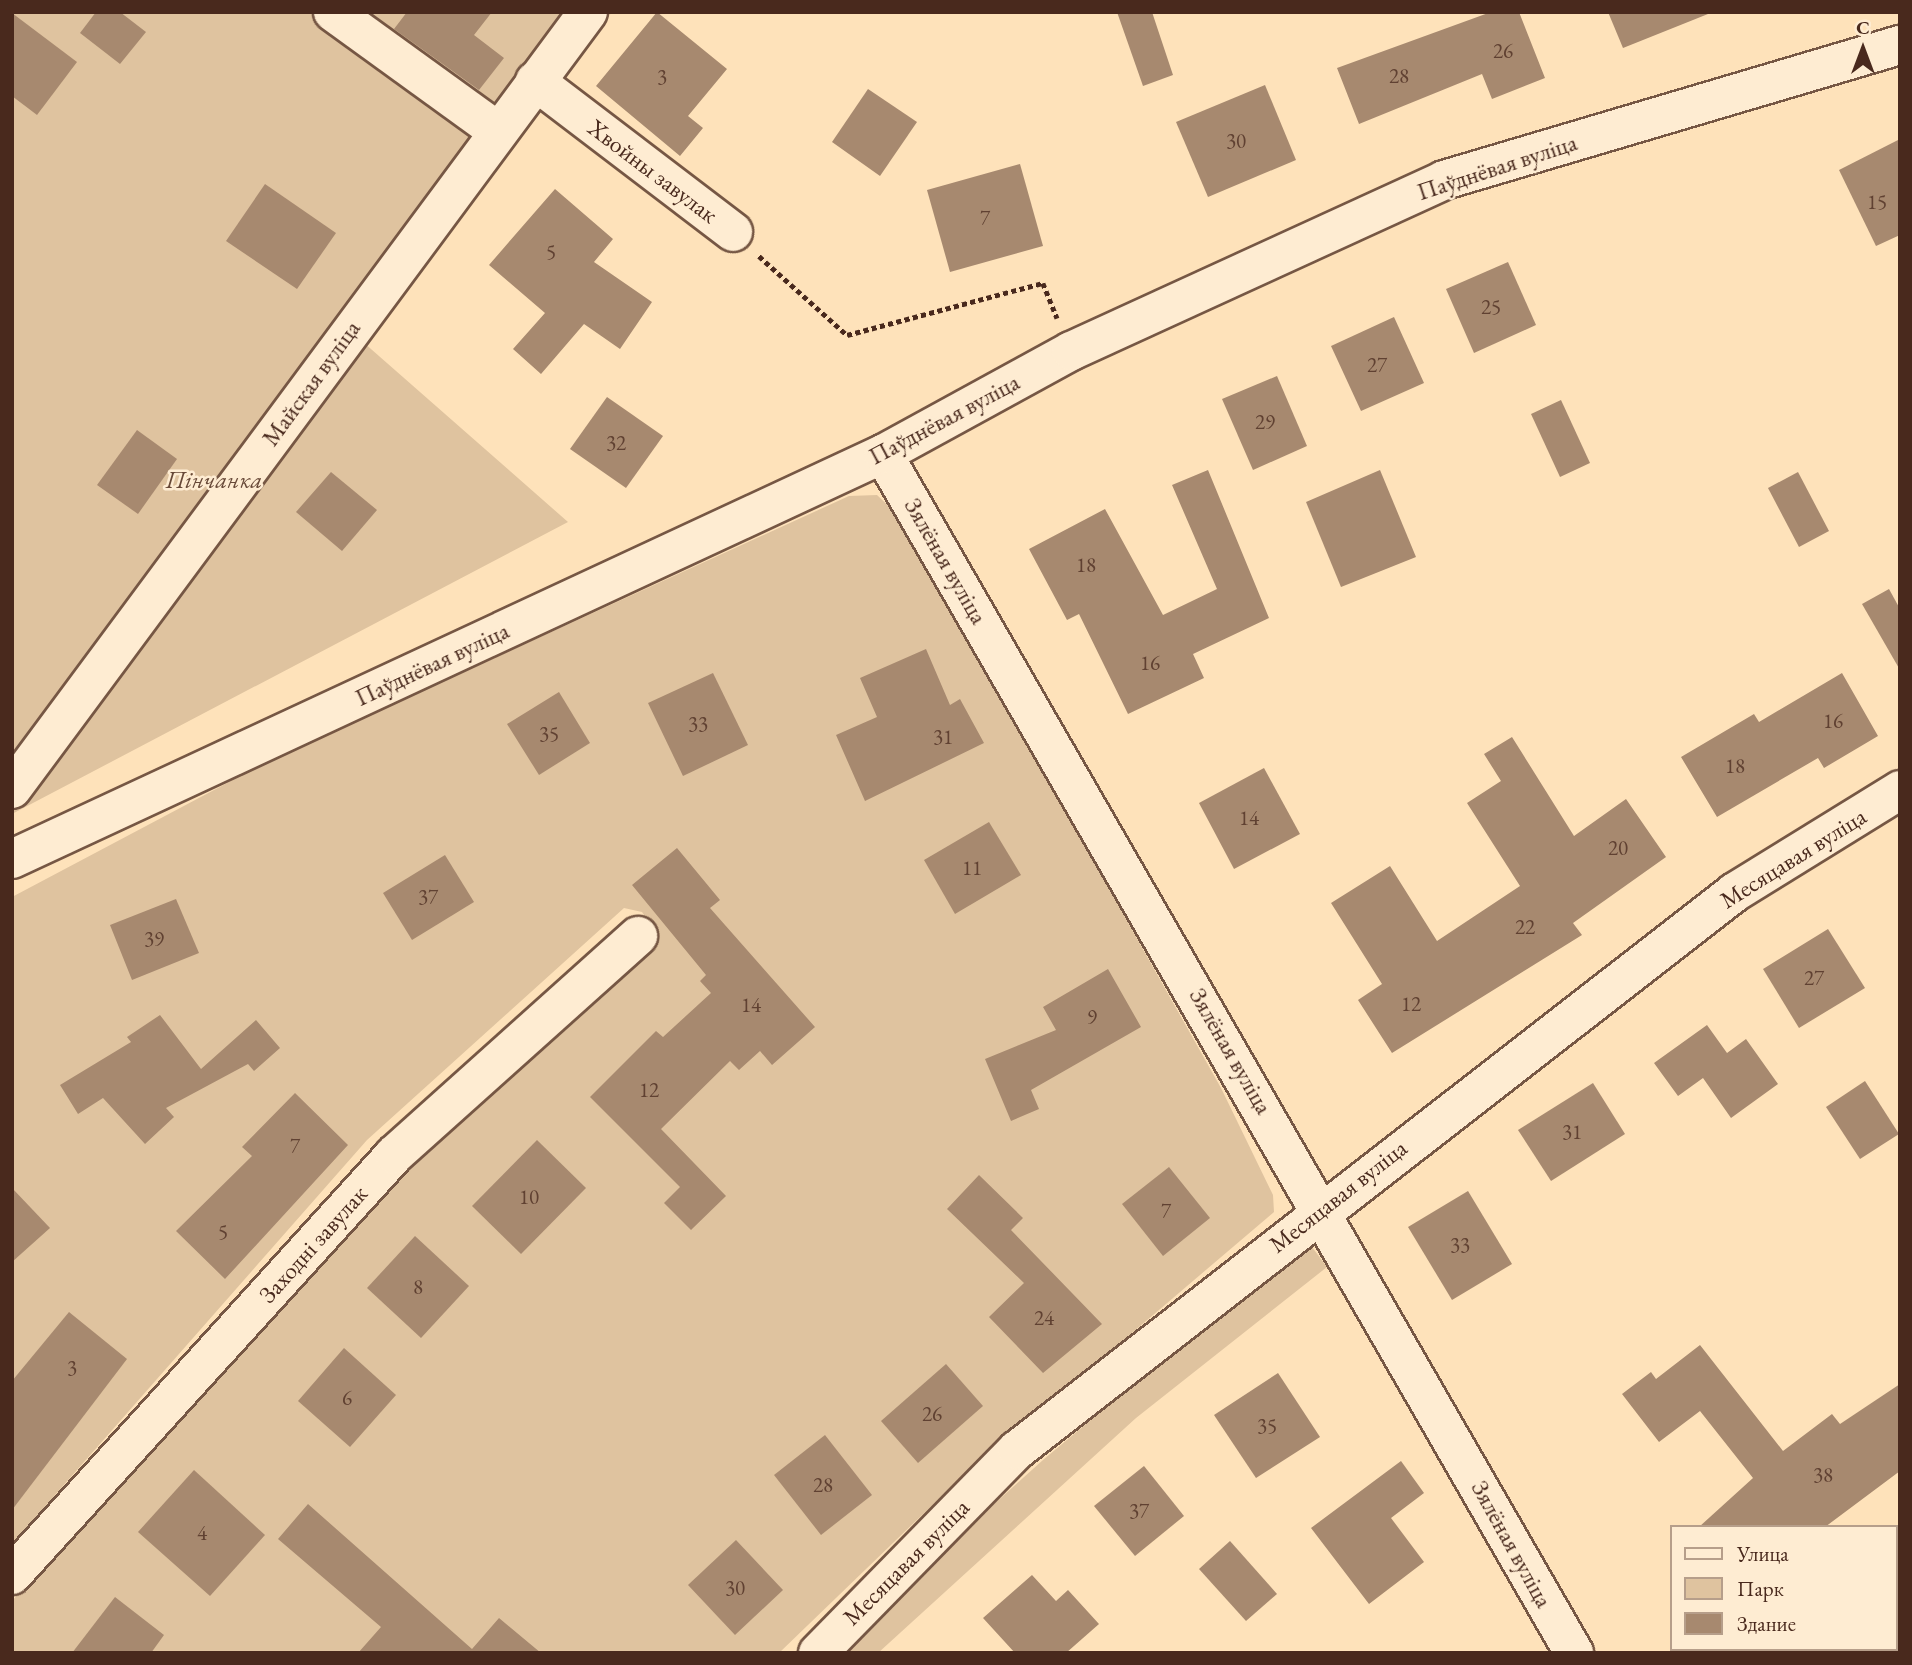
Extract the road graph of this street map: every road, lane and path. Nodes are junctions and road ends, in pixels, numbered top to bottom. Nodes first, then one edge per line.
1 (333, 12) edge
2 (588, 12) edge
3 (1900, 45) edge
4 (535, 81) junction
5 (496, 130) junction
6 (733, 232) joint
7 (1071, 351) junction
8 (883, 454) junction
9 (12, 789) edge
10 (1900, 790) edge
11 (12, 859) edge
12 (638, 936) dead end
13 (1322, 1208) junction
14 (12, 1575) edge
15 (818, 1653) edge
16 (1574, 1653) edge

1 - 5 street
2 - 4 street, Майская вуліца
3 - 7 street, Паўднёвая вуліца
4 - 5 street, Майская вуліца
4 - 6 street, Хвойны завулак
5 - 9 street, Майская вуліца
6 - 7 path
7 - 8 street, Паўднёвая вуліца
8 - 11 street, Паўднёвая вуліца
8 - 13 street, Зялёная вуліца
10 - 13 street, Месяцавая вуліца
12 - 14 street, Заходні завулак
13 - 15 street, Месяцавая вуліца
13 - 16 street, Зялёная вуліца

